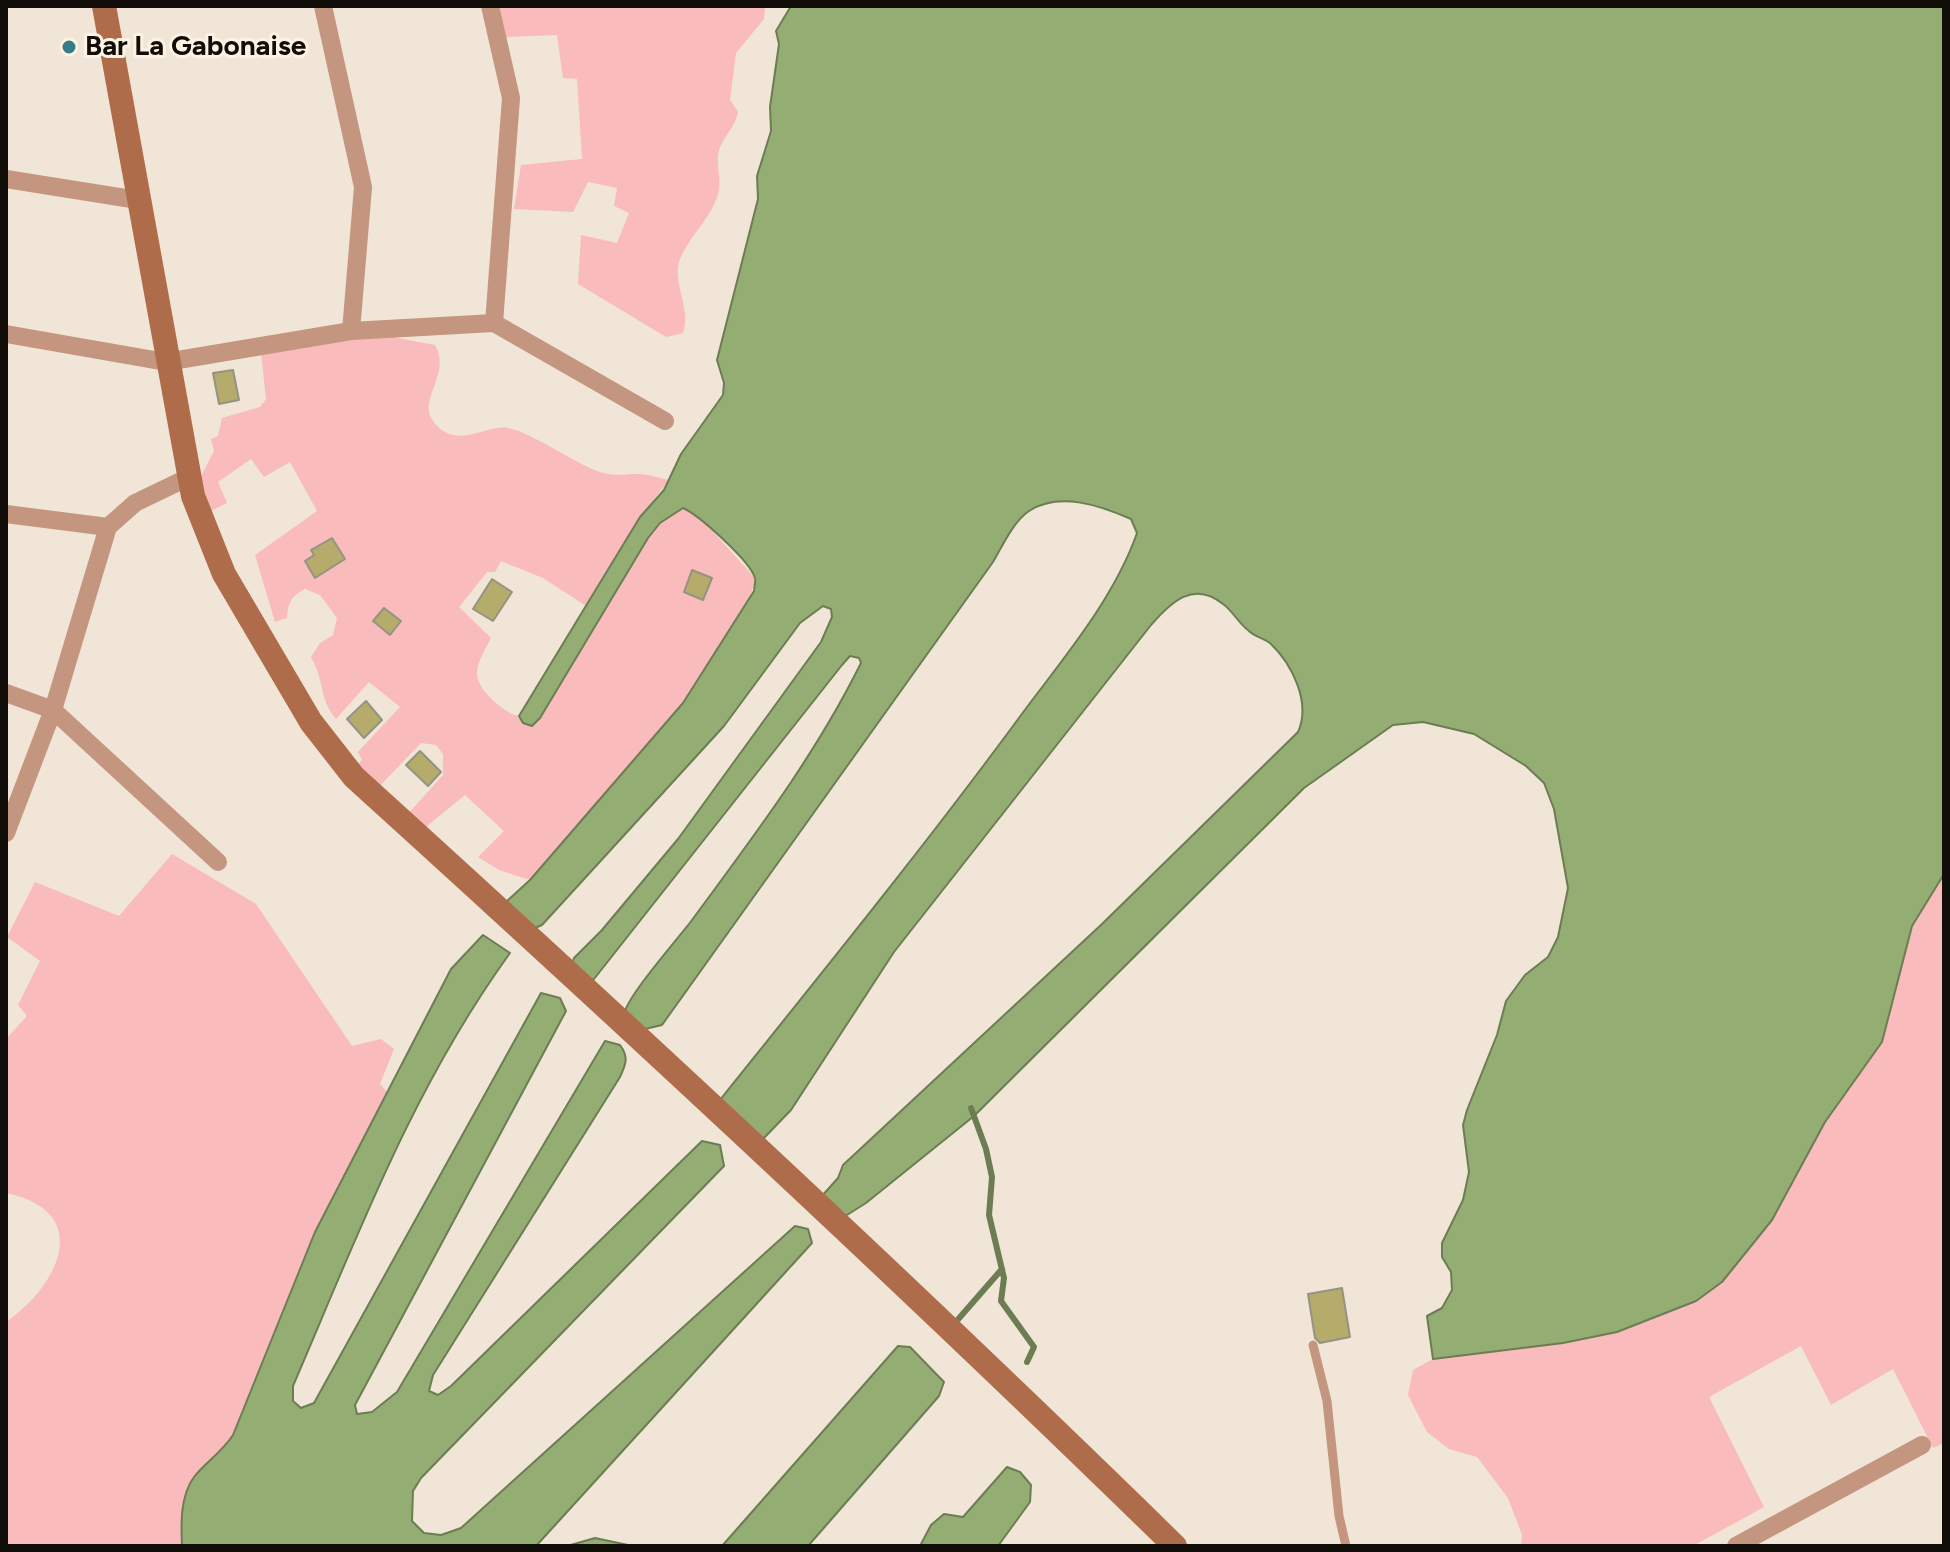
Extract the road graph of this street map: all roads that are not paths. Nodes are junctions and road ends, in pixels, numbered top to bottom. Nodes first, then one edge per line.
1 (323, 6) edge
2 (490, 6) edge
3 (99, 8) edge
4 (6, 179) edge
5 (138, 200) junction
6 (494, 323) junction
7 (351, 331) junction
8 (6, 334) edge
9 (166, 362) junction
10 (665, 421) dead end
11 (187, 478) junction
12 (6, 514) edge
13 (108, 527) junction
14 (6, 693) edge
15 (53, 710) junction
16 (6, 833) edge
17 (218, 862) dead end
18 (1313, 1345) dead end
19 (1922, 1445) dead end
20 (1175, 1546) edge
21 (1346, 1546) edge
22 (1736, 1546) edge

1 - 7 street
2 - 6 street
3 - 5 street
4 - 5 street
5 - 9 street
6 - 7 street
6 - 10 street
7 - 9 street
8 - 9 street
9 - 11 street
11 - 13 street
11 - 20 street
12 - 13 street
13 - 15 street
14 - 15 street
15 - 16 street
15 - 17 street
18 - 21 lane
19 - 22 street

